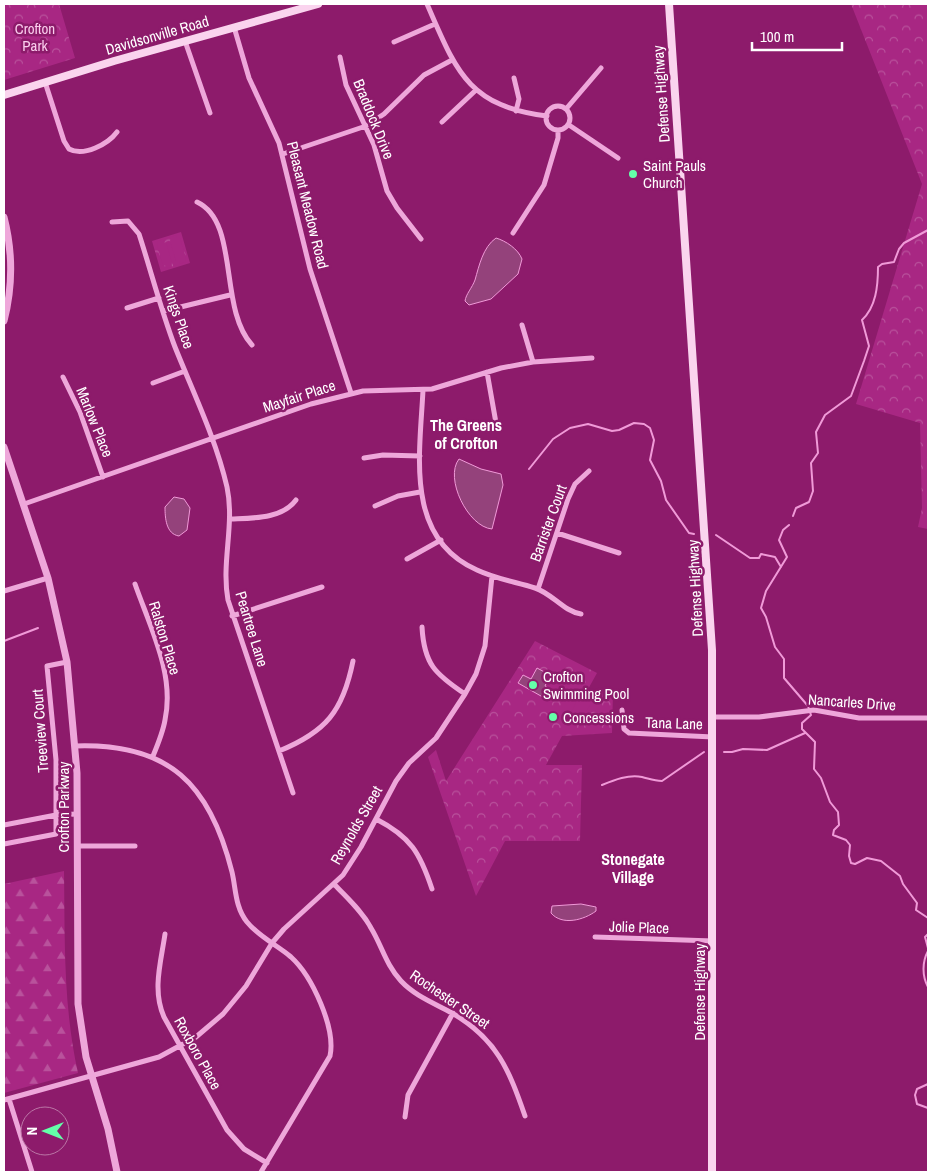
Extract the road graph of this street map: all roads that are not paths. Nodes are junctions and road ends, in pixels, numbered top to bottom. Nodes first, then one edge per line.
1 (318, 4) edge
2 (426, 4) edge
3 (669, 4) edge
4 (435, 24) junction
5 (234, 27) junction
6 (185, 41) junction
7 (394, 42) dead end
8 (340, 57) dead end
9 (452, 60) junction
10 (601, 68) dead end
11 (514, 78) dead end
12 (45, 82) junction
13 (476, 90) junction
14 (4, 95) edge
15 (566, 109) junction
16 (516, 111) junction
17 (210, 113) dead end
18 (547, 116) junction
19 (442, 122) dead end
20 (569, 125) junction
21 (366, 126) junction
22 (558, 130) junction
23 (117, 132) dead end
24 (283, 154) junction
25 (618, 158) dead end
26 (197, 202) dead end
27 (4, 218) edge
28 (112, 222) dead end
29 (513, 233) dead end
30 (421, 239) dead end
31 (230, 296) junction
32 (159, 298) junction
33 (127, 308) dead end
34 (164, 311) junction
35 (4, 321) edge
36 (522, 325) dead end
37 (252, 345) dead end
38 (592, 358) dead end
39 (532, 362) junction
40 (185, 371) junction
41 (487, 372) junction
42 (63, 377) dead end
43 (153, 383) dead end
44 (423, 390) junction
45 (351, 393) junction
46 (496, 423) dead end
47 (211, 439) junction
48 (4, 447) edge
49 (420, 456) junction
50 (364, 458) dead end
51 (589, 471) dead end
52 (103, 477) junction
53 (420, 492) junction
54 (296, 500) dead end
55 (24, 504) junction
56 (375, 506) dead end
57 (231, 518) junction
58 (557, 533) junction
59 (441, 540) junction
60 (619, 553) dead end
61 (407, 559) dead end
62 (492, 576) junction
63 (48, 578) junction
64 (135, 584) dead end
65 (322, 586) dead end
66 (538, 589) junction
67 (4, 591) edge
68 (581, 614) dead end
69 (232, 616) junction
70 (422, 627) dead end
71 (353, 661) dead end
72 (67, 662) junction
73 (465, 694) junction
74 (622, 710) dead end
75 (714, 717) junction
76 (928, 718) edge
77 (714, 737) junction
78 (76, 746) junction
79 (279, 751) junction
80 (153, 756) junction
81 (293, 793) dead end
82 (77, 814) junction
83 (56, 815) junction
84 (376, 819) junction
85 (4, 825) edge
86 (4, 844) edge
87 (77, 846) junction
88 (135, 846) dead end
89 (334, 884) junction
90 (432, 889) dead end
91 (165, 934) dead end
92 (595, 937) dead end
93 (713, 941) junction
94 (272, 943) junction
95 (453, 1014) junction
96 (180, 1046) junction
97 (91, 1076) junction
98 (6, 1099) edge
99 (525, 1116) dead end
100 (406, 1117) dead end
101 (267, 1163) junction
102 (32, 1172) edge
103 (117, 1172) edge
104 (261, 1172) edge
105 (712, 1172) edge

1 - 5 main road, Davidsonville Road
2 - 4 street
3 - 75 main road, Defense Highway
4 - 7 street
4 - 9 street
5 - 6 main road, Davidsonville Road
5 - 24 street, Pleasant Meadow Road
6 - 12 main road, Davidsonville Road
6 - 17 street
8 - 21 street, Braddock Drive
9 - 13 street
9 - 21 street
10 - 15 street
11 - 16 street
12 - 14 main road, Davidsonville Road
12 - 23 street
13 - 16 street
13 - 19 street
15 - 18 street
15 - 20 street
16 - 18 street
18 - 22 street
20 - 22 street
20 - 25 street
21 - 24 street
21 - 30 street, Braddock Drive
22 - 29 street
24 - 45 street, Pleasant Meadow Road
26 - 31 street
27 - 35 street
28 - 32 street, Kings Place
31 - 34 street
31 - 37 street
32 - 33 street
32 - 34 street, Kings Place
34 - 40 street, Kings Place
36 - 39 street
38 - 39 street, Mayfair Place
39 - 41 street, Mayfair Place
40 - 43 street
40 - 47 street, Kings Place
41 - 44 street, Mayfair Place
41 - 46 street
42 - 52 street, Marlow Place
44 - 45 street, Mayfair Place
44 - 49 street
45 - 47 street, Mayfair Place
47 - 52 street, Mayfair Place
47 - 57 street, Peartree Lane
48 - 55 street, Crofton Parkway
49 - 50 street
49 - 53 street
51 - 58 street, Barrister Court
52 - 55 street, Mayfair Place
53 - 56 street
53 - 59 street
54 - 57 street
55 - 63 street, Crofton Parkway
57 - 69 street, Peartree Lane
58 - 60 street
58 - 66 street, Barrister Court
59 - 61 street
59 - 62 street
62 - 66 street
62 - 73 street, Reynolds Street
63 - 67 street
63 - 72 street, Crofton Parkway
64 - 80 street, Ralston Place
65 - 69 street
66 - 68 street
69 - 79 street, Peartree Lane
70 - 73 street
71 - 79 street
72 - 78 street, Crofton Parkway
72 - 83 street, Treeview Court
73 - 84 street, Reynolds Street
74 - 77 street, Tana Lane
75 - 76 street, Nancarles Drive
75 - 77 main road, Defense Highway
77 - 93 main road, Defense Highway
78 - 80 street
78 - 82 street, Crofton Parkway
79 - 81 street, Peartree Lane
80 - 94 street
82 - 83 street
82 - 87 street, Crofton Parkway
83 - 85 street
83 - 86 street
84 - 89 street, Reynolds Street
84 - 90 street
87 - 88 street
87 - 97 street, Crofton Parkway
89 - 94 street, Reynolds Street
89 - 95 street, Rochester Street
91 - 96 street, Roxboro Place
92 - 93 street, Jolie Place
93 - 105 main road, Defense Highway
94 - 96 street, Reynolds Street
94 - 101 street
95 - 99 street, Rochester Street
95 - 100 street
96 - 97 street, Reynolds Street
96 - 101 street, Roxboro Place
97 - 98 street, Reynolds Street
97 - 103 street, Crofton Parkway
98 - 102 street
101 - 104 street

